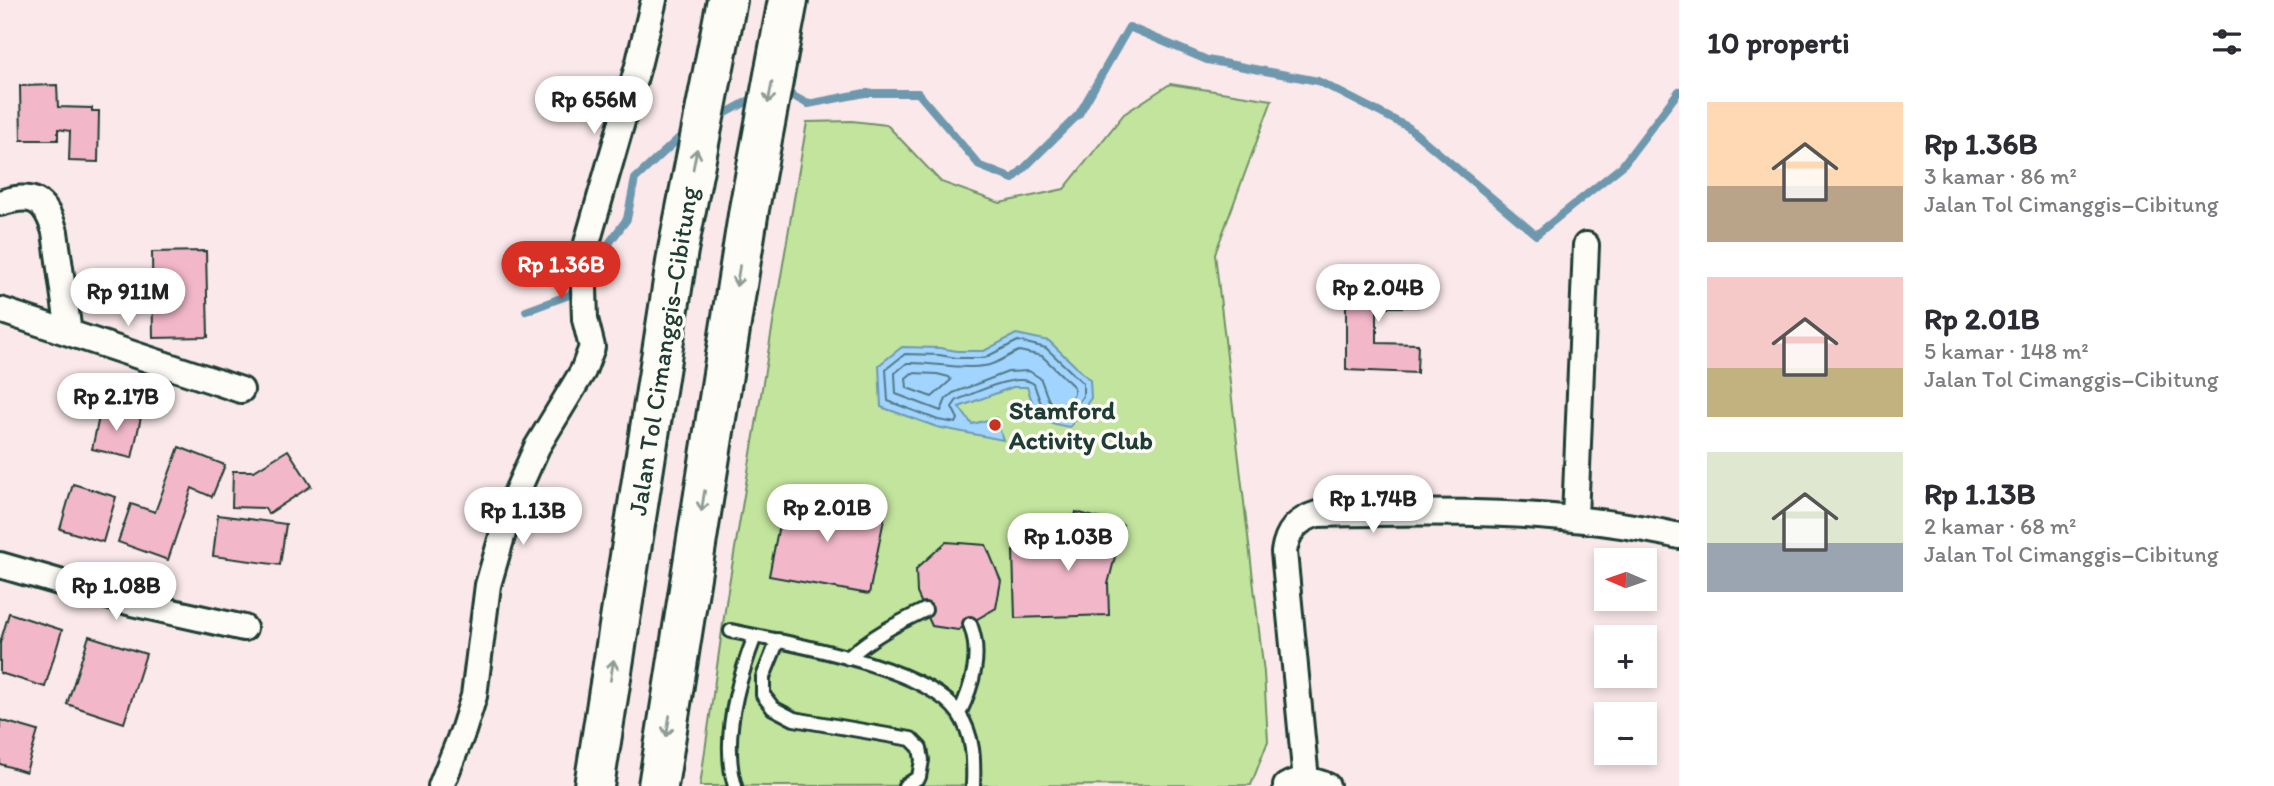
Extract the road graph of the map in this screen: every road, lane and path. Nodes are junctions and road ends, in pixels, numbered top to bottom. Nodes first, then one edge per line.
1 (654, 0) edge
2 (727, 0) edge
3 (785, 13) edge
4 (0, 202) edge
5 (1586, 245) dead end
6 (0, 310) edge
7 (69, 332) junction
8 (241, 390) dead end
9 (1575, 518) junction
10 (1679, 536) edge
11 (0, 565) edge
12 (925, 610) dead end
13 (970, 624) dead end
14 (244, 628) dead end
15 (732, 631) dead end
16 (755, 636) junction
17 (778, 640) junction
18 (848, 658) junction
19 (959, 714) junction
20 (1306, 784) edge
21 (441, 786) edge
22 (594, 786) edge
23 (658, 786) edge
24 (735, 786) edge
25 (905, 786) edge
26 (973, 786) edge

1 - 21 street
22 -> 2 highway, Jalan Tol Cimanggis–Cibitung
3 -> 23 highway
4 - 7 street
5 - 9 street
6 - 7 street
7 - 8 street
9 - 10 street
9 - 20 street
11 - 14 street
12 - 18 lane
13 - 19 lane
15 - 16 lane
16 - 17 lane
16 - 24 lane
17 - 18 lane
17 - 25 lane
18 - 19 lane
19 - 26 lane

